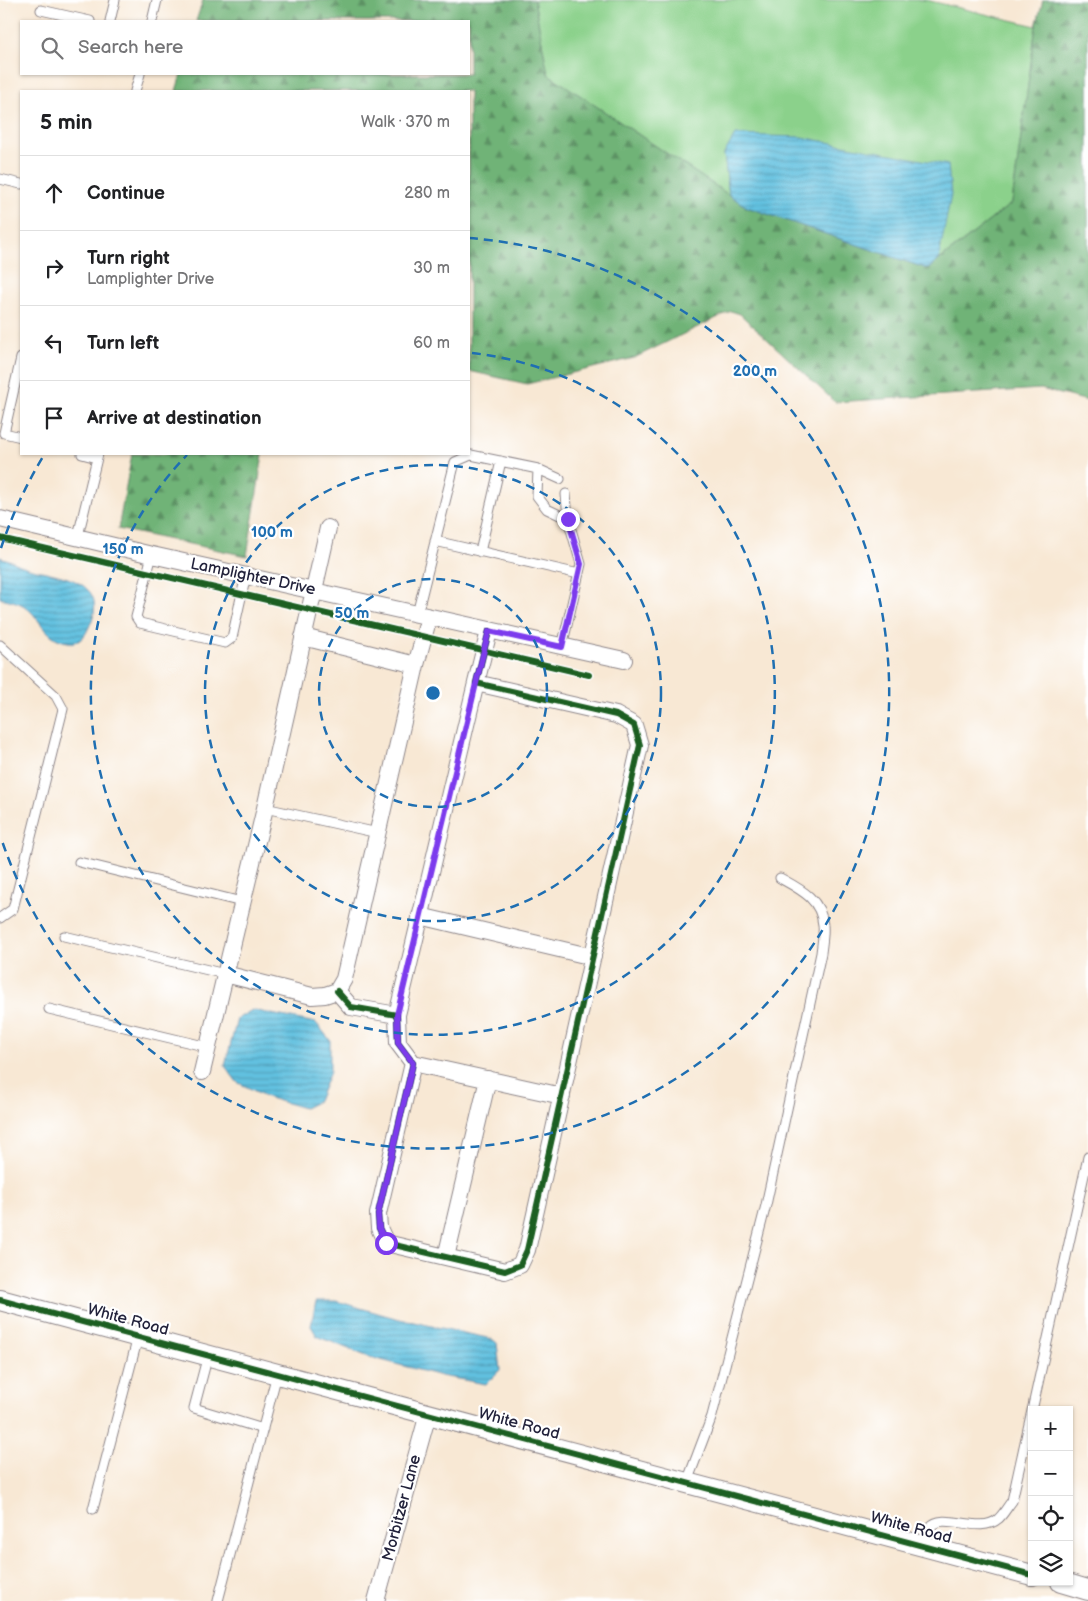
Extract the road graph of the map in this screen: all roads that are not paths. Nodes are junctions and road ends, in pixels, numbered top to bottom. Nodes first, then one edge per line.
1 (114, 0) edge
2 (157, 0) edge
3 (41, 10) dead end
4 (86, 20) edge
5 (110, 20) edge
6 (152, 20) edge
7 (140, 75) edge
8 (136, 90) edge
9 (0, 179) edge
10 (20, 184) edge
11 (20, 362) edge
12 (20, 437) edge
13 (97, 456) edge
14 (501, 461) junction
15 (538, 469) junction
16 (560, 479) dead end
17 (566, 494) dead end
18 (0, 519) edge
19 (568, 519) junction
20 (328, 528) dead end
21 (78, 536) junction
22 (435, 542) junction
23 (480, 552) junction
24 (152, 555) junction
25 (579, 574) junction
26 (246, 575) junction
27 (314, 590) junction
28 (423, 616) junction
29 (489, 631) junction
30 (303, 637) junction
31 (0, 645) edge
32 (562, 647) junction
33 (624, 660) dead end
34 (416, 665) junction
35 (476, 683) junction
36 (265, 808) junction
37 (378, 833) junction
38 (79, 862) dead end
39 (780, 878) dead end
40 (242, 902) junction
41 (420, 916) junction
42 (0, 918) edge
43 (64, 936) dead end
44 (593, 957) junction
45 (225, 974) junction
46 (337, 991) junction
47 (49, 1009) dead end
48 (397, 1015) junction
49 (208, 1048) junction
50 (413, 1063) junction
51 (202, 1072) dead end
52 (488, 1079) junction
53 (562, 1096) junction
54 (1088, 1157) edge
55 (446, 1257) junction
56 (0, 1300) edge
57 (138, 1337) junction
58 (208, 1355) junction
59 (278, 1374) junction
60 (428, 1414) junction
61 (263, 1429) junction
62 (687, 1482) junction
63 (93, 1509) dead end
64 (925, 1546) junction
65 (1028, 1574) edge
66 (1073, 1586) edge
67 (1088, 1590) edge
68 (218, 1601) edge
69 (376, 1601) edge

1 - 5 lane
2 - 6 lane
3 - 4 lane
7 - 8 lane
9 - 10 lane
11 - 12 lane
13 - 21 lane
14 - 15 lane
14 - 22 lane
14 - 23 lane
15 - 16 lane
15 - 19 lane
17 - 19 lane
18 - 21 street, Lamplighter Drive
19 - 25 lane
20 - 27 street
21 - 24 street, Lamplighter Drive
22 - 23 lane
22 - 28 lane
23 - 25 lane
24 - 26 street, Lamplighter Drive
24 - 26 lane
25 - 32 lane
26 - 27 street, Lamplighter Drive
27 - 28 street, Lamplighter Drive
27 - 30 street
28 - 29 street, Lamplighter Drive
28 - 34 street
29 - 32 street, Lamplighter Drive
29 - 35 street
30 - 34 street
30 - 36 street
31 - 42 lane
32 - 33 street, Lamplighter Drive
34 - 37 street
35 - 41 street
35 - 44 street
36 - 37 lane
36 - 40 street
37 - 46 street
38 - 40 lane
39 - 62 lane
40 - 45 street
41 - 44 street
41 - 48 street
43 - 45 lane
44 - 53 street
45 - 46 street
45 - 49 street
46 - 48 street
47 - 49 lane
48 - 50 street
49 - 51 street
50 - 52 street
50 - 55 street
52 - 53 street
52 - 55 street
53 - 55 street
54 - 64 lane
56 - 57 street, White Road
57 - 58 street, White Road
57 - 63 lane
58 - 59 street, White Road
58 - 61 lane
59 - 60 street, White Road
59 - 61 lane
60 - 62 street, White Road
60 - 69 street, Morbitzer Lane
61 - 68 lane
62 - 64 street, White Road
64 - 65 street, White Road
66 - 67 street

